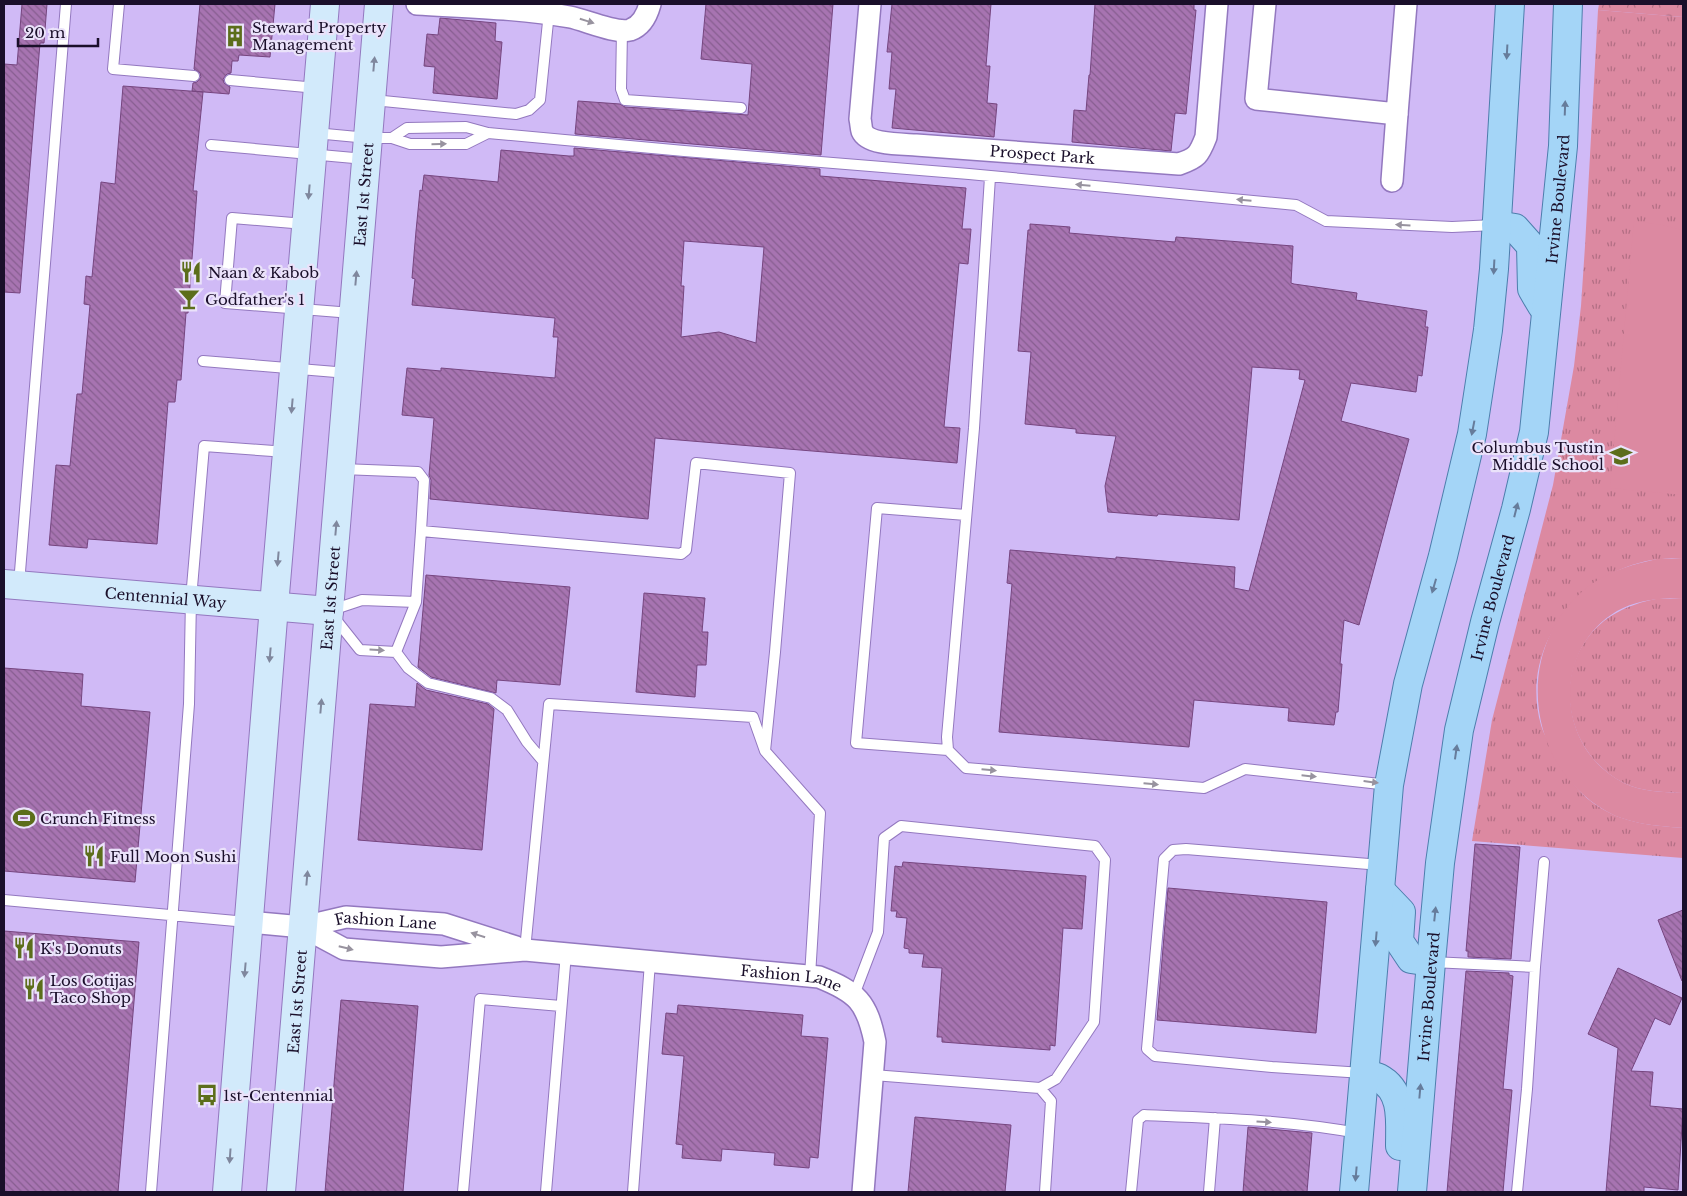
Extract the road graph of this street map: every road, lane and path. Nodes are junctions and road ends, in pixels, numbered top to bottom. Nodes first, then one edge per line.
1 (66, 4) edge
2 (119, 4) edge
3 (325, 4) edge
4 (379, 4) edge
5 (417, 4) edge
6 (650, 4) edge
7 (870, 4) edge
8 (1217, 4) edge
9 (1265, 4) edge
10 (1406, 4) edge
11 (1510, 4) edge
12 (1568, 4) edge
13 (549, 8) edge
14 (622, 30) junction
15 (194, 76) dead end
16 (230, 80) dead end
17 (318, 88) junction
18 (371, 100) junction
19 (741, 108) dead end
20 (1397, 114) junction
21 (488, 134) junction
22 (313, 144) junction
23 (211, 145) dead end
24 (376, 145) junction
25 (990, 177) junction
26 (1392, 181) dead end
27 (306, 224) junction
28 (1496, 225) junction
29 (299, 310) junction
30 (353, 313) junction
31 (1546, 314) junction
32 (203, 361) dead end
33 (295, 369) junction
34 (348, 373) junction
35 (288, 452) junction
36 (341, 469) junction
37 (966, 514) junction
38 (421, 531) junction
39 (11, 584) edge
40 (191, 599) junction
41 (416, 602) junction
42 (274, 606) junction
43 (329, 611) junction
44 (396, 652) junction
45 (948, 750) junction
46 (765, 751) junction
47 (543, 761) junction
48 (1389, 785) junction
49 (1544, 862) dead end
50 (1381, 878) junction
51 (4, 900) edge
52 (171, 916) junction
53 (249, 922) junction
54 (303, 927) junction
55 (524, 950) junction
56 (566, 953) junction
57 (650, 962) junction
58 (1430, 962) junction
59 (1535, 967) junction
60 (810, 976) junction
61 (854, 995) junction
62 (561, 1006) junction
63 (1364, 1074) junction
64 (873, 1075) junction
65 (1040, 1088) junction
66 (1215, 1118) junction
67 (1359, 1133) junction
68 (151, 1192) edge
69 (227, 1192) edge
70 (281, 1192) edge
71 (463, 1192) edge
72 (546, 1192) edge
73 (634, 1192) edge
74 (863, 1192) edge
75 (1045, 1192) edge
76 (1131, 1192) edge
77 (1209, 1192) edge
78 (1354, 1192) edge
79 (1411, 1192) edge
80 (1517, 1192) edge

1 - 39 lane
2 - 15 lane
3 - 17 main road
18 -> 4 main road, East 1st Street
5 - 13 street
6 - 14 street
7 - 8 street, Prospect Park
9 - 20 street
10 - 20 street
11 -> 28 main road
31 -> 12 main road, Irvine Boulevard
13 -> 14 street
13 - 18 lane
14 - 19 lane
16 - 17 lane
17 - 22 main road
18 - 24 main road, East 1st Street
20 - 26 street
24 -> 21 lane
21 - 24 lane
21 - 25 lane
22 - 23 lane
22 - 24 lane
22 - 24 lane
22 -> 27 main road
30 -> 24 main road, East 1st Street
28 -> 25 lane
25 - 37 lane
27 - 29 main road
27 - 29 lane
28 - 31 main road
28 -> 48 main road
29 - 30 lane
29 - 33 main road
30 - 34 main road, East 1st Street
58 -> 31 main road, Irvine Boulevard
32 - 33 lane
33 - 34 lane
33 -> 35 main road
34 - 36 main road, East 1st Street
35 - 40 lane
35 -> 42 main road
36 - 38 lane
43 -> 36 main road, East 1st Street
37 - 45 lane
37 - 45 lane
38 - 41 lane
38 - 46 lane
39 - 40 main road, Centennial Way
40 - 42 main road, Centennial Way
40 - 52 lane
41 - 43 lane
41 - 44 lane
42 - 43 main road, Centennial Way
42 -> 53 main road
43 -> 44 lane
54 -> 43 main road, East 1st Street
44 - 47 lane
45 -> 48 lane
46 - 47 lane
46 - 60 lane
47 - 55 lane
48 - 50 main road
49 - 59 lane
50 - 58 main road
50 -> 63 main road
50 - 63 lane
51 - 52 lane
52 - 53 lane
52 - 68 lane
53 - 54 street, Fashion Lane
53 -> 69 main road
55 -> 54 street, Fashion Lane
54 -> 55 street, Fashion Lane
54 - 70 main road, East 1st Street
55 - 56 street, Fashion Lane
56 - 57 street, Fashion Lane
56 - 62 lane
57 - 60 street, Fashion Lane
57 - 73 lane
58 - 59 lane
79 -> 58 main road, Irvine Boulevard
59 - 80 lane
60 - 61 street, Fashion Lane
61 - 64 street, Fashion Lane
61 - 65 lane
62 - 71 lane
62 - 72 lane
63 - 67 main road
63 - 79 main road
64 - 65 lane
64 - 74 street, Fashion Lane
65 - 75 lane
66 -> 67 lane
66 - 76 lane
66 - 77 lane
67 -> 78 main road

